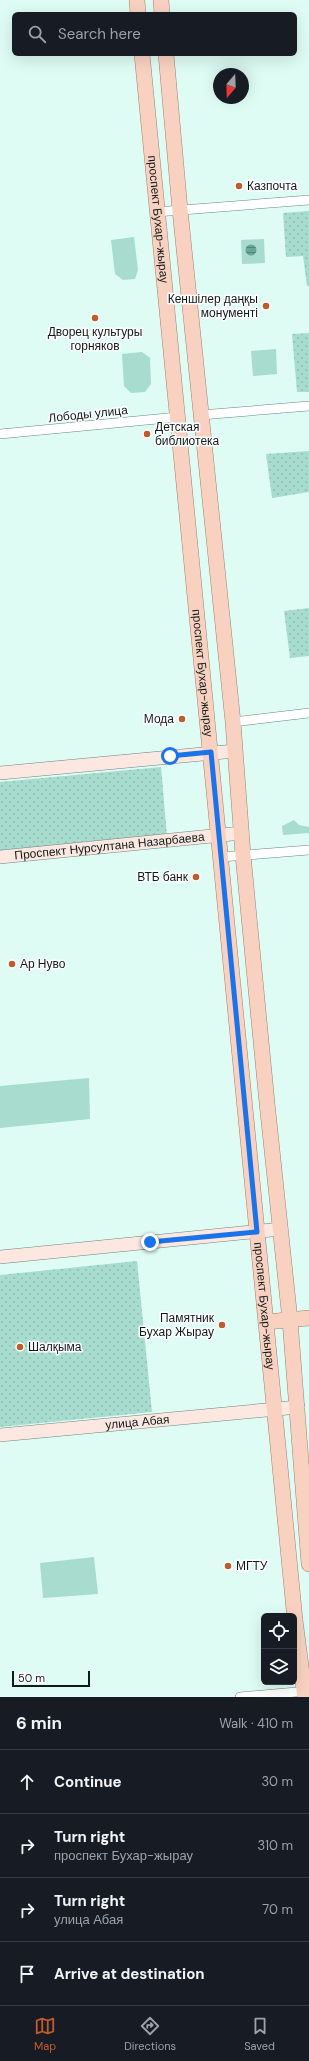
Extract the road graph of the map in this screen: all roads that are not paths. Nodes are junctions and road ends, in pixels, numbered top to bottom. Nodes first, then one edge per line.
1 (137, 0) edge
2 (161, 0) edge
3 (138, 12) edge
4 (162, 12) edge
5 (142, 56) edge
6 (166, 56) edge
7 (309, 200) edge
8 (180, 210) junction
9 (156, 212) junction
10 (309, 406) edge
11 (201, 415) junction
12 (178, 417) junction
13 (0, 434) edge
14 (309, 713) edge
15 (233, 722) junction
16 (235, 751) junction
17 (211, 752) junction
18 (0, 772) edge
19 (242, 833) junction
20 (219, 836) junction
21 (309, 850) edge
22 (243, 855) junction
23 (0, 857) edge
24 (221, 857) junction
25 (281, 1229) junction
26 (257, 1232) junction
27 (0, 1257) edge
28 (309, 1318) edge
29 (290, 1320) junction
30 (266, 1322) junction
31 (298, 1407) junction
32 (274, 1409) junction
33 (0, 1435) edge
34 (309, 1564) edge
35 (306, 1693) edge
36 (240, 1697) edge

1 - 3 main road
2 - 4 main road
5 - 9 main road, проспект Бухар-жырау
6 - 8 main road, проспект Бухар-жырау
7 - 8 street
8 - 9 street
8 - 11 main road, проспект Бухар-жырау
9 - 12 main road, проспект Бухар-жырау
10 - 11 street
11 - 15 main road, проспект Бухар-жырау
12 - 13 street, Лободы улица
12 - 17 main road, проспект Бухар-жырау
14 - 15 street
15 - 16 main road, проспект Бухар-жырау
16 - 17 main road
16 - 19 main road, проспект Бухар-жырау
17 - 18 main road
17 - 20 main road, проспект Бухар-жырау
19 - 20 main road, Проспект Нурсултана Назарбаева
19 - 22 main road, проспект Бухар-жырау
20 - 23 main road, Проспект Нурсултана Назарбаева
20 - 24 main road, проспект Бухар-жырау
21 - 22 street
22 - 24 street
22 - 25 main road, проспект Бухар-жырау
24 - 26 main road, проспект Бухар-жырау
25 - 26 main road
25 - 29 main road, проспект Бухар-жырау
26 - 27 main road
26 - 30 main road, проспект Бухар-жырау
28 - 29 main road
29 - 30 main road
29 - 31 main road, проспект Бухар-жырау
30 - 32 main road, проспект Бухар-жырау
31 - 32 main road, улица Абая
31 - 34 main road, проспект Бухар-жырау
32 - 33 main road, улица Абая
32 - 35 main road, проспект Бухар-жырау
35 - 36 street

